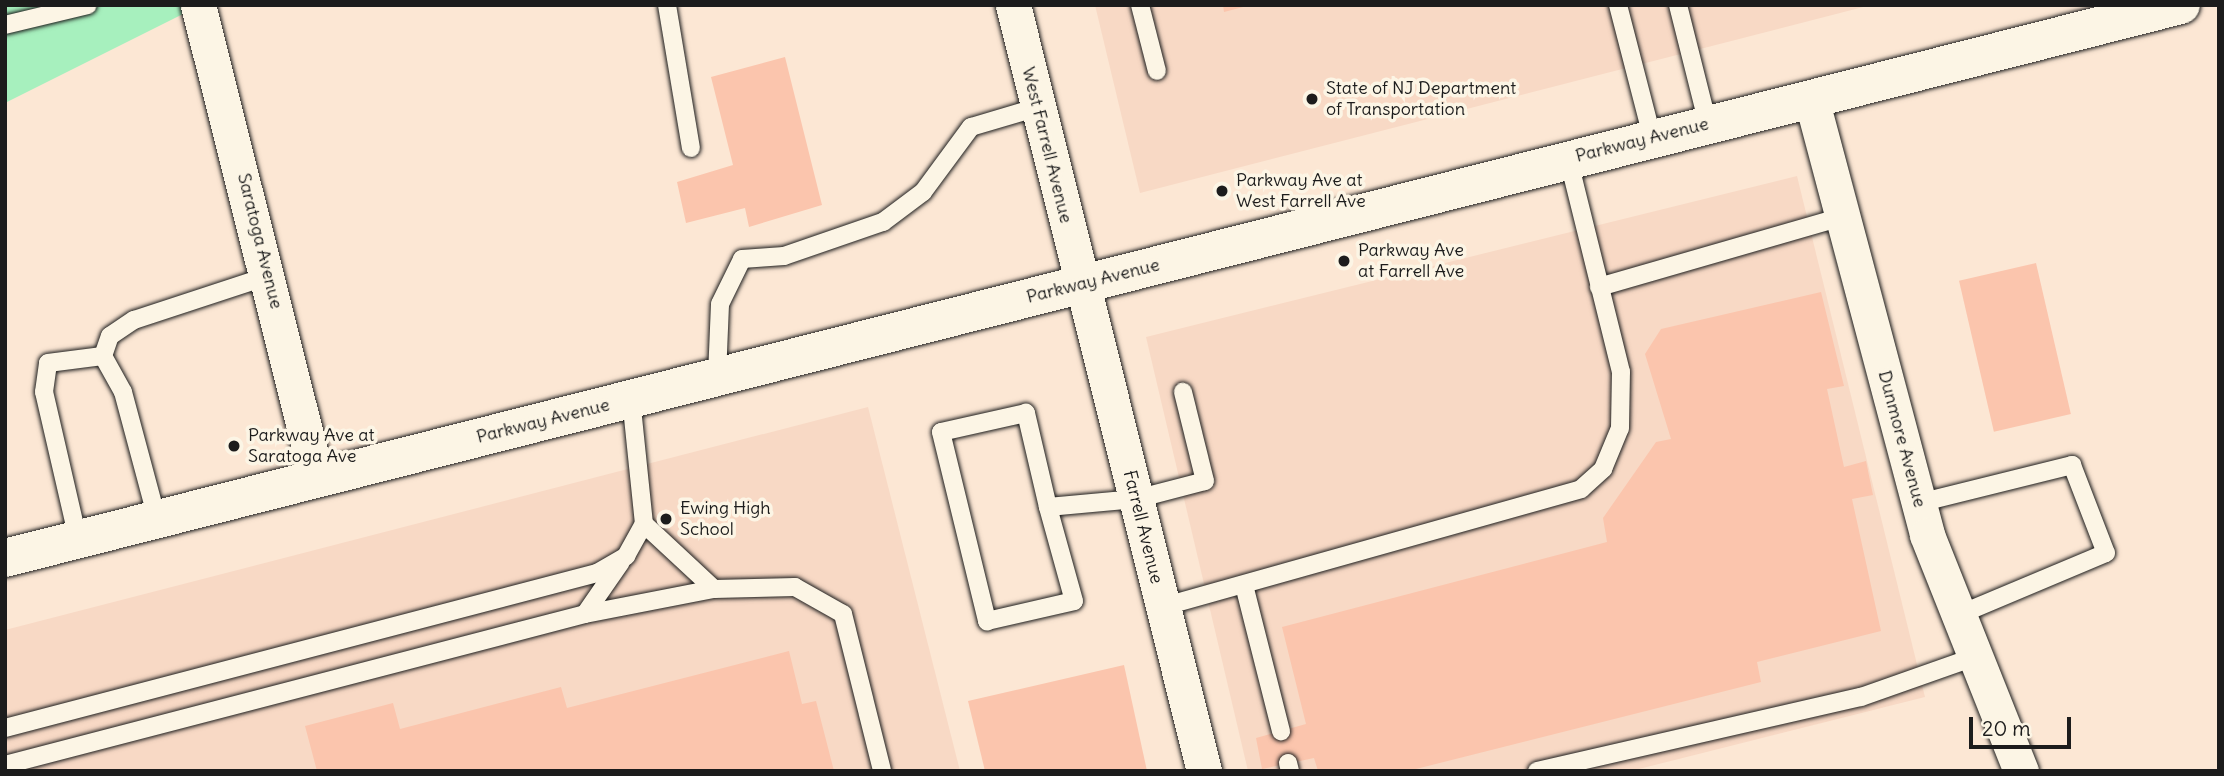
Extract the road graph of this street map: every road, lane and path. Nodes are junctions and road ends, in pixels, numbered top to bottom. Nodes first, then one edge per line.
1 (88, 5) edge
2 (198, 5) edge
3 (667, 5) edge
4 (1013, 5) edge
5 (1140, 5) edge
6 (1618, 5) edge
7 (1678, 5) edge
8 (2181, 5) edge
9 (5, 25) edge
10 (1157, 71) dead end
11 (1811, 98) junction
12 (1038, 107) junction
13 (1709, 124) junction
14 (1652, 136) junction
15 (691, 148) dead end
16 (1568, 158) junction
17 (1842, 217) junction
18 (268, 276) junction
19 (1081, 284) junction
20 (1599, 287) junction
21 (103, 356) junction
22 (718, 376) junction
23 (1183, 391) dead end
24 (631, 399) junction
25 (317, 478) junction
26 (1136, 499) junction
27 (1919, 503) junction
28 (1048, 507) junction
29 (157, 519) junction
30 (644, 524) junction
31 (78, 539) junction
32 (626, 555) junction
33 (5, 558) edge
34 (1244, 585) junction
35 (714, 589) junction
36 (1163, 607) junction
37 (585, 614) junction
38 (1956, 616) junction
39 (1972, 658) junction
40 (5, 728) edge
41 (1281, 731) dead end
42 (5, 765) edge
43 (882, 771) edge
44 (1204, 771) edge
45 (1536, 771) edge
46 (2021, 771) edge

1 - 9 lane
2 - 18 street, Saratoga Avenue
3 - 15 lane
4 - 12 street, West Farrell Avenue
5 - 10 lane
6 - 14 lane
7 - 13 lane
8 - 11 main road, Parkway Avenue
11 - 13 main road, Parkway Avenue
11 - 17 street, Dunmore Avenue
12 - 19 street, West Farrell Avenue
12 - 22 lane
13 - 14 main road, Parkway Avenue
14 - 16 main road, Parkway Avenue
16 - 19 main road, Parkway Avenue
16 - 20 lane
17 - 20 lane
17 - 27 street, Dunmore Avenue
18 - 21 lane
18 - 25 street, Saratoga Avenue
19 - 22 main road, Parkway Avenue
19 - 26 street, Farrell Avenue
20 - 34 lane
21 - 29 lane
21 - 31 lane
22 - 24 main road, Parkway Avenue
23 - 26 lane
24 - 25 main road, Parkway Avenue
24 - 30 lane
25 - 29 main road, Parkway Avenue
26 - 28 lane
26 - 36 street, Farrell Avenue
27 - 38 street, Dunmore Avenue
27 - 38 lane
28 - 28 lane
29 - 31 main road, Parkway Avenue
30 - 32 lane
30 - 35 lane
31 - 33 main road, Parkway Avenue
32 - 37 lane
32 - 40 lane
34 - 36 lane
34 - 41 lane
35 - 37 lane
35 - 43 lane
36 - 44 street, Farrell Avenue
37 - 42 lane
38 - 39 street, Dunmore Avenue
39 - 45 lane
39 - 46 street, Dunmore Avenue

